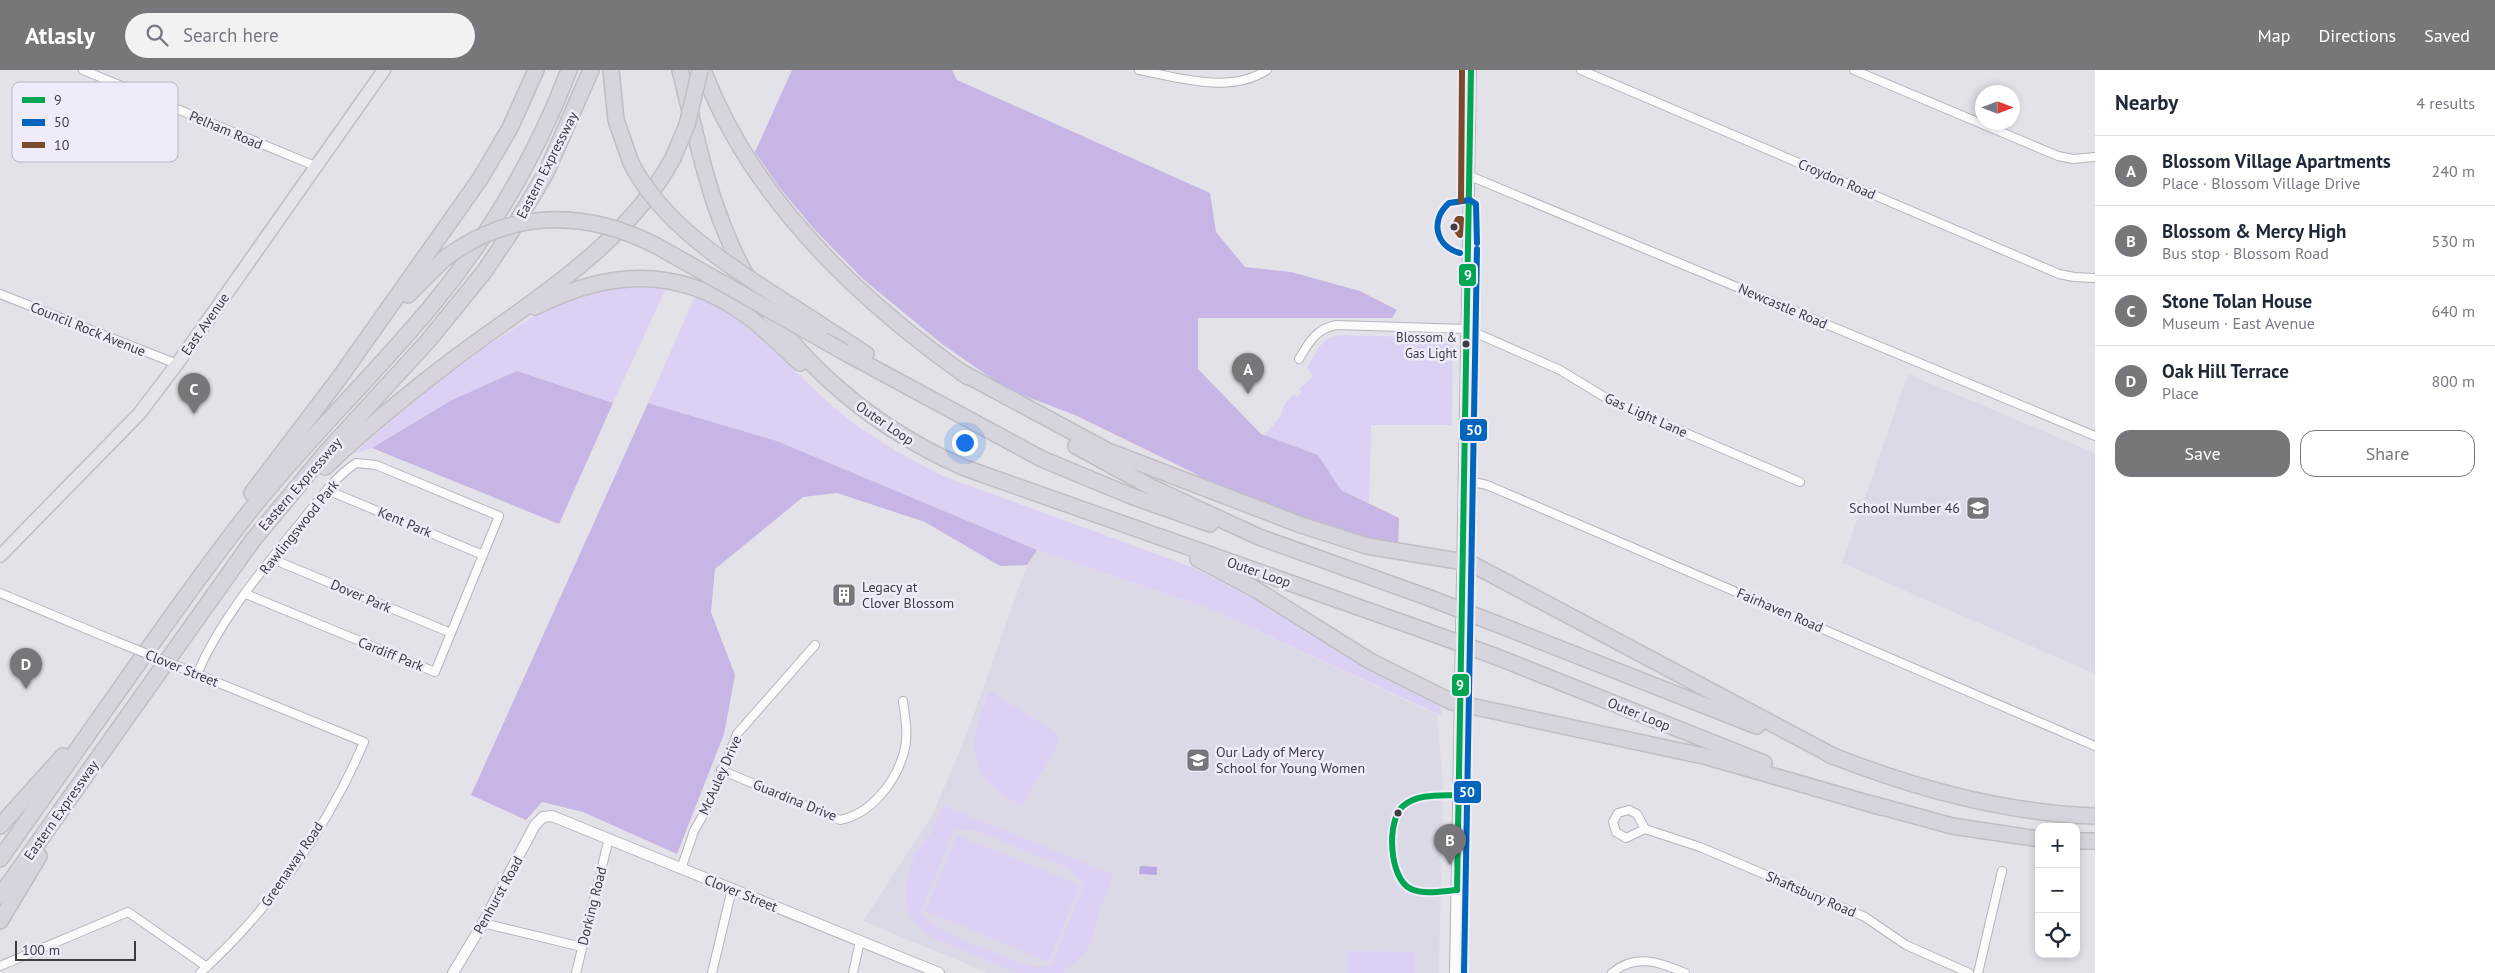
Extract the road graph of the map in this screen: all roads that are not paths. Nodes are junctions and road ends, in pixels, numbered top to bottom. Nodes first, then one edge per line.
1 (82, 70) edge
2 (384, 70) edge
3 (536, 70) edge
4 (569, 70) edge
5 (592, 70) edge
6 (611, 70) edge
7 (680, 70) edge
8 (702, 70) edge
9 (1139, 70) edge
10 (1267, 70) edge
11 (1471, 70) edge
12 (1581, 70) edge
13 (1854, 70) edge
14 (111, 82) edge
15 (178, 110) edge
16 (2095, 157) edge
17 (315, 166) junction
18 (1470, 176) junction
19 (2095, 278) edge
20 (0, 294) edge
21 (1467, 329) junction
22 (484, 337) junction
23 (1299, 359) dead end
24 (177, 364) junction
25 (961, 372) junction
26 (340, 377) junction
27 (875, 419) junction
28 (968, 420) junction
29 (2095, 436) edge
30 (1464, 480) junction
31 (1800, 482) dead end
32 (327, 490) junction
33 (499, 516) joint
34 (1132, 527) junction
35 (244, 552) junction
36 (483, 555) junction
37 (0, 556) edge
38 (272, 558) junction
39 (1314, 558) junction
40 (1463, 561) junction
41 (196, 582) junction
42 (0, 593) edge
43 (246, 594) junction
44 (451, 633) junction
45 (815, 645) dead end
46 (195, 673) junction
47 (904, 701) dead end
48 (110, 703) junction
49 (1460, 705) junction
50 (364, 742) joint
51 (107, 744) junction
52 (2095, 746) edge
53 (1835, 757) junction
54 (722, 770) junction
55 (1881, 807) junction
56 (2095, 816) edge
57 (543, 817) joint
58 (0, 826) edge
59 (1645, 829) dead end
60 (609, 838) junction
61 (2035, 838) edge
62 (0, 860) edge
63 (681, 869) junction
64 (2002, 871) dead end
65 (732, 889) junction
66 (0, 896) edge
67 (0, 921) edge
68 (483, 923) junction
69 (860, 941) junction
70 (582, 947) junction
71 (0, 966) edge
72 (207, 967) junction
73 (200, 973) edge
74 (453, 973) edge
75 (576, 973) edge
76 (712, 973) edge
77 (853, 973) edge
78 (940, 973) edge
79 (1455, 973) edge
80 (1612, 973) edge
81 (1686, 973) edge
82 (1970, 973) edge
83 (1978, 973) edge

1 - 14 street, Pelham Road
2 - 17 main road, East Avenue
3 - 26 highway
4 - 41 highway, Eastern Expressway
5 - 35 highway, Eastern Expressway
6 - 28 highway, bridge
7 - 27 highway, Outer Loop
8 - 22 highway, bridge
8 - 25 highway
9 - 10 street
11 - 18 street
12 - 19 street, Croydon Road
13 - 16 street
15 - 17 street, Pelham Road
17 - 24 main road, East Avenue
18 - 21 street
18 - 29 street, Newcastle Road
20 - 24 street, Council Rock Avenue
21 - 23 street
21 - 30 street
21 - 31 street, Gas Light Lane
22 - 27 highway
22 - 35 highway
24 - 37 main road, East Avenue
25 - 39 highway
25 - 40 highway
26 - 28 highway, bridge
26 - 41 highway
27 - 34 highway, Outer Loop
28 - 39 highway
30 - 40 street
30 - 52 street, Fairhaven Road
32 - 33 street, Rawlingswood Park
32 - 36 street, Kent Park
32 - 38 street, Rawlingswood Park
33 - 36 street, Cardiff Park
34 - 49 highway
34 - 55 highway, Outer Loop, bridge
35 - 51 highway, Eastern Expressway
36 - 44 street, Cardiff Park
38 - 43 street, Rawlingswood Park
38 - 44 street, Dover Park
39 - 53 highway, bridge
40 - 49 street
40 - 53 highway
41 - 48 highway, Eastern Expressway
42 - 46 street, Clover Street, bridge
43 - 44 street, Cardiff Park
43 - 46 street, Rawlingswood Park
45 - 54 street, McAuley Drive
46 - 50 street, Clover Street
47 - 54 street, Guardina Drive
48 - 58 highway
48 - 62 highway, Eastern Expressway
49 - 55 highway
49 - 79 street
50 - 72 street, Greenaway Road
51 - 66 highway, Eastern Expressway
51 - 67 highway
53 - 56 highway
54 - 63 street, McAuley Drive
55 - 61 highway, Outer Loop
57 - 60 street, Clover Street
57 - 68 street, Penhurst Road
59 - 82 street, Shaftsbury Road
60 - 63 street, Clover Street
60 - 70 street, Dorking Road
63 - 65 street, Clover Street
64 - 83 street
65 - 69 street, Clover Street
65 - 76 street
68 - 70 street
68 - 74 street, Penhurst Road
69 - 77 street
69 - 78 street, Clover Street
70 - 75 street, Dorking Road
71 - 72 street
72 - 73 street, Greenaway Road
80 - 81 street

